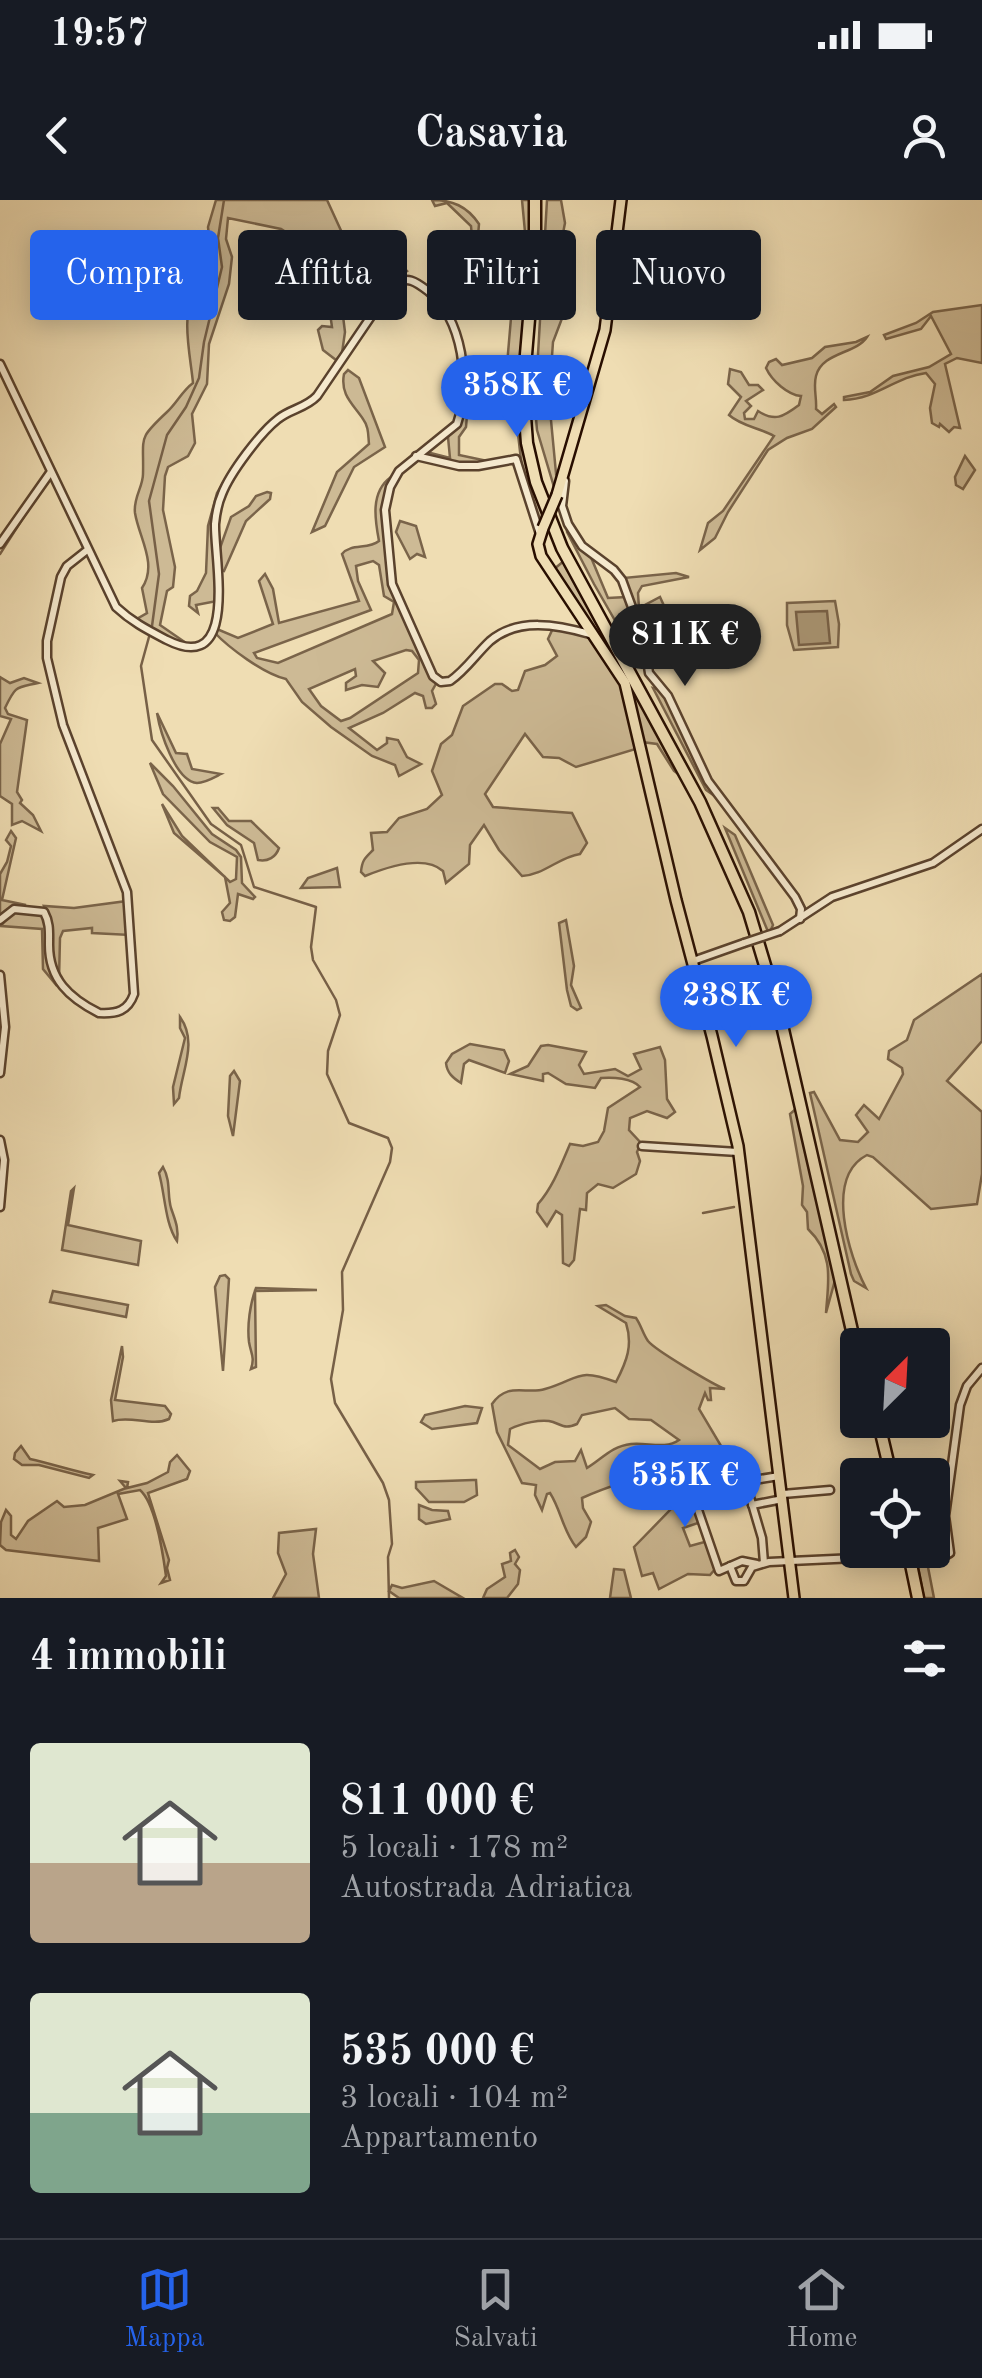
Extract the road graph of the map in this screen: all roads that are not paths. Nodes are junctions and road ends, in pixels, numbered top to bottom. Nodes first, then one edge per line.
1 (538, 200) edge
2 (623, 200) edge
3 (0, 364) edge
4 (416, 456) junction
5 (45, 460) junction
6 (566, 462) junction
7 (50, 472) junction
8 (42, 482) junction
9 (56, 485) junction
10 (541, 531) junction
11 (0, 544) edge
12 (86, 550) junction
13 (594, 634) junction
14 (982, 829) edge
15 (800, 919) junction
16 (0, 920) edge
17 (693, 960) junction
18 (0, 975) edge
19 (0, 1073) edge
20 (0, 1140) edge
21 (642, 1146) dead end
22 (738, 1152) junction
23 (0, 1208) edge
24 (852, 1328) edge
25 (857, 1328) edge
26 (982, 1368) edge
27 (742, 1470) dead end
28 (950, 1473) edge
29 (780, 1476) junction
30 (687, 1478) dead end
31 (760, 1479) dead end
32 (830, 1490) dead end
33 (783, 1497) junction
34 (752, 1505) junction
35 (840, 1557) edge
36 (790, 1560) junction
37 (761, 1564) junction
38 (730, 1566) junction
39 (909, 1568) edge
40 (794, 1598) edge
41 (915, 1598) edge

1 - 24 highway
1 - 25 highway
2 - 6 main road
3 - 5 street
4 - 10 street
4 - 12 street
4 - 13 street
5 - 7 street
5 - 8 street
6 - 10 main road, bridge
6 - 15 street
7 - 8 street
7 - 9 street
8 - 9 street
8 - 11 street
9 - 12 street
10 - 13 main road
12 - 16 street
13 - 17 main road
14 - 15 street
15 - 17 street, bridge
17 - 22 main road
18 - 19 street
20 - 23 street
21 - 22 street
22 - 29 main road
26 - 28 street
27 - 34 street
29 - 31 street
29 - 33 main road
30 - 38 street
32 - 33 street
33 - 34 street
33 - 36 main road
34 - 37 street
35 - 36 street
36 - 37 street
36 - 40 main road
37 - 38 street
37 - 38 street
39 - 41 highway

